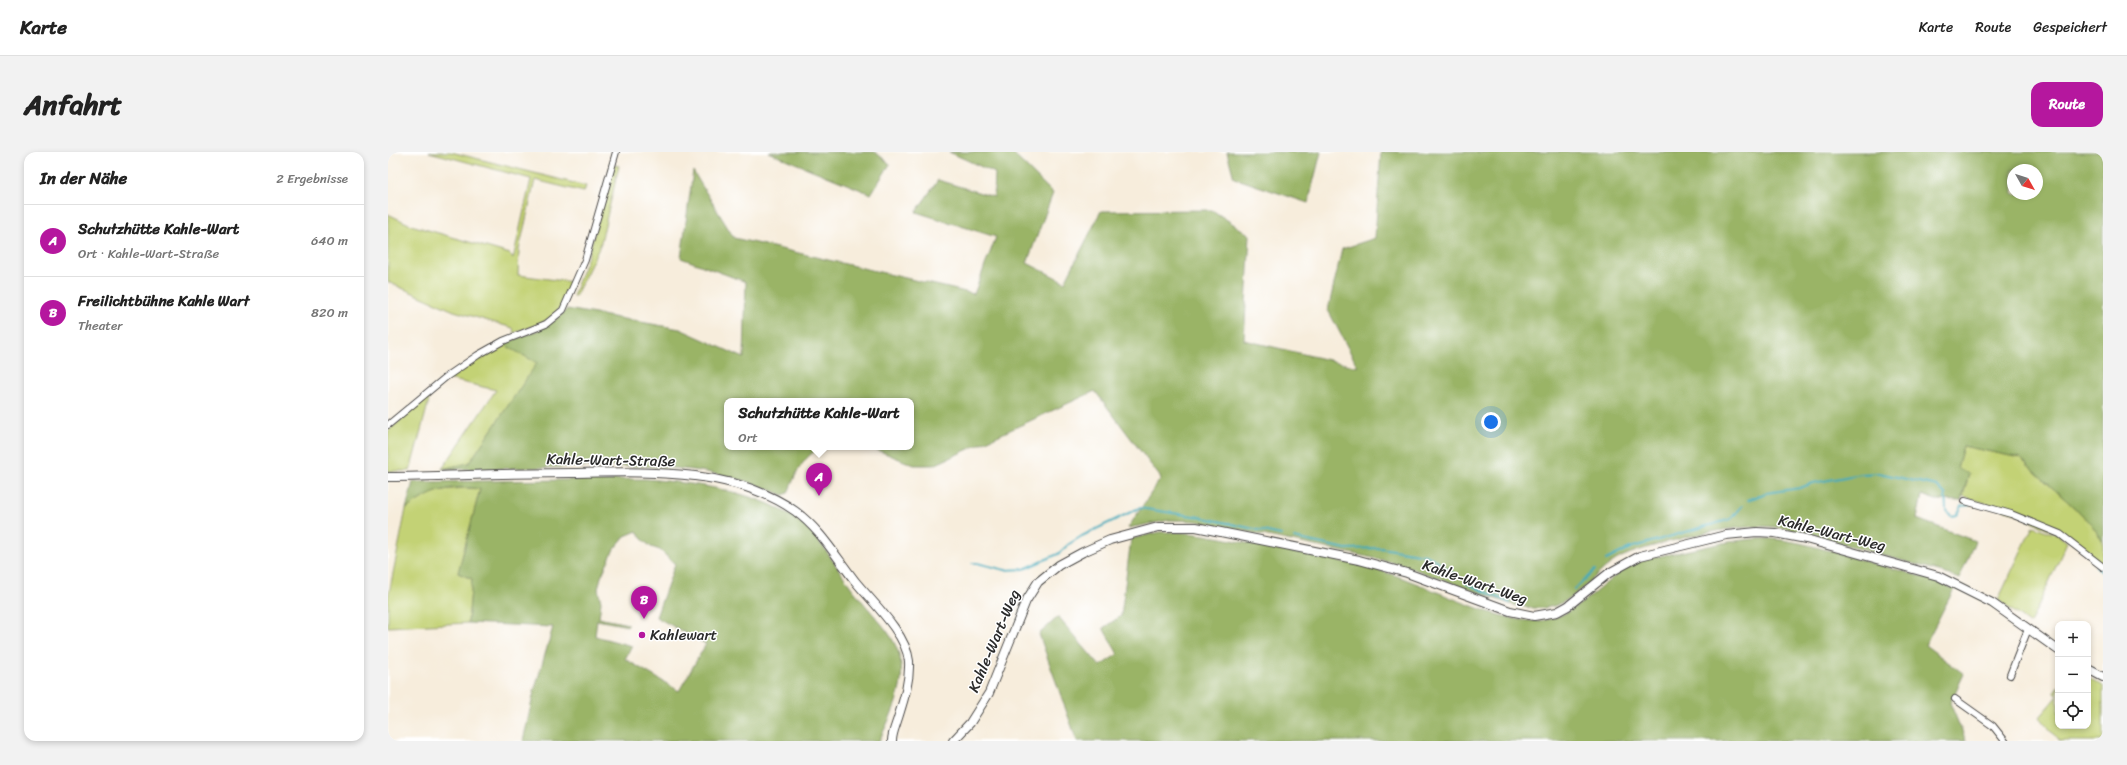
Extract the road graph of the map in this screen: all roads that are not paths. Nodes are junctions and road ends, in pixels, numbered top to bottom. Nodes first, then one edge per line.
1 (616, 152) edge
2 (388, 424) edge
3 (388, 477) edge
4 (1965, 501) dead end
5 (2103, 567) edge
6 (2028, 629) junction
7 (2055, 648) edge
8 (2091, 671) edge
9 (2010, 675) dead end
10 (2103, 677) edge
11 (1955, 699) dead end
12 (892, 741) edge
13 (953, 741) edge
14 (2005, 741) edge

1 - 2 street
3 - 12 street, Kahle-Wart-Straße
4 - 5 street
6 - 7 street, Kahle-Wart-Weg
6 - 9 street
6 - 13 street, Kahle-Wart-Weg
8 - 10 street
11 - 14 street

